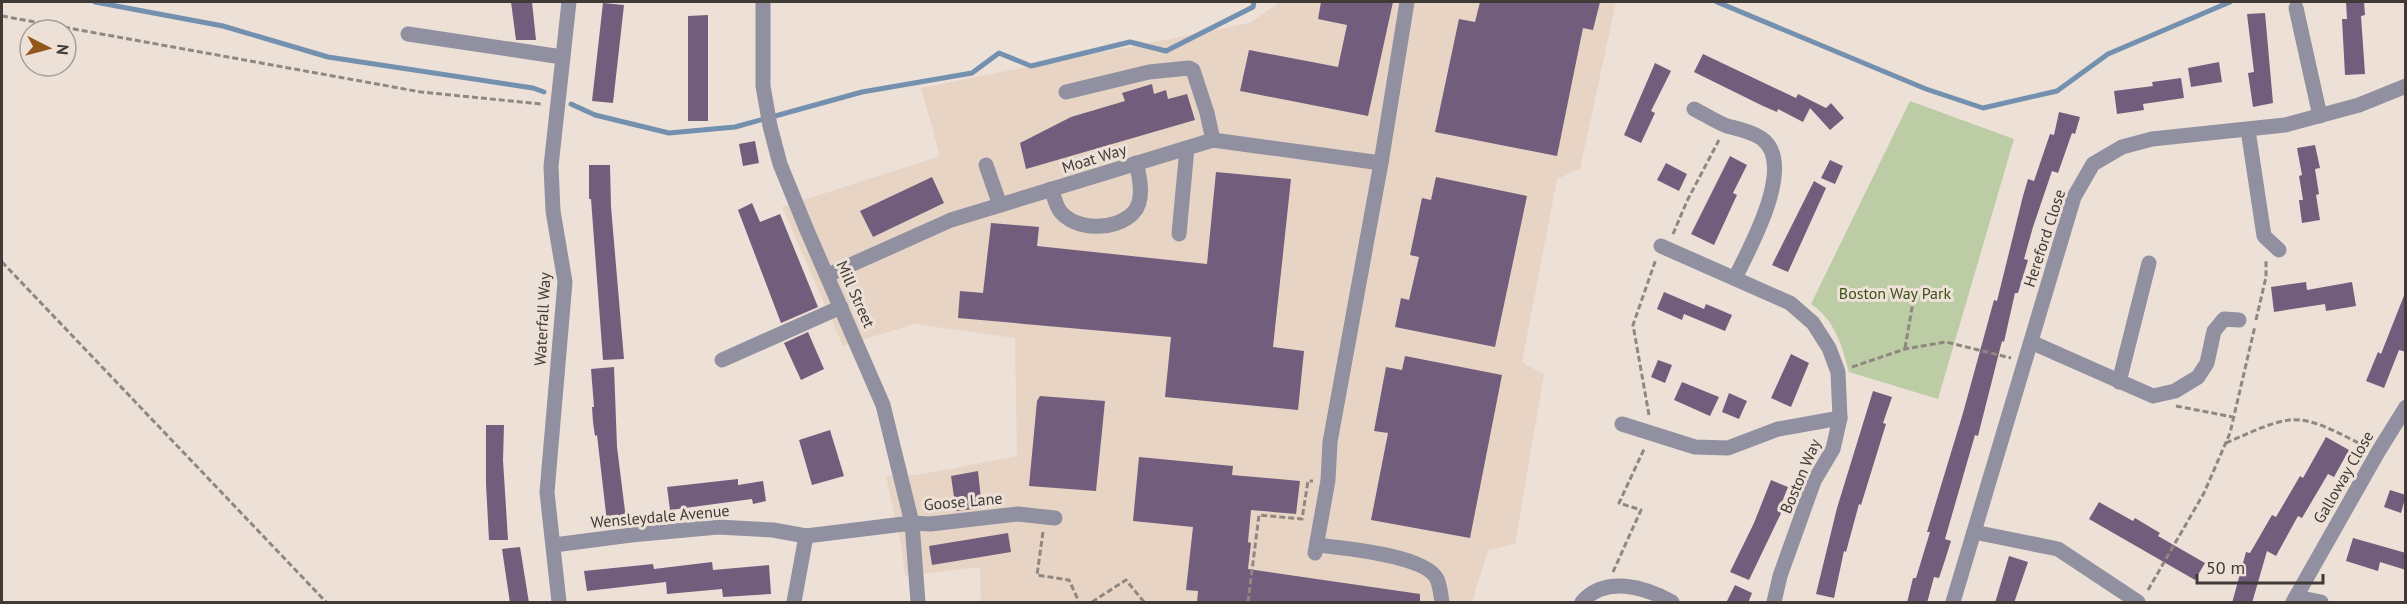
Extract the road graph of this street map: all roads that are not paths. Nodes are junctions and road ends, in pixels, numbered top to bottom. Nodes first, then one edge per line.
1 (569, 2) edge
2 (763, 2) edge
3 (1407, 2) edge
4 (2296, 8) dead end
5 (408, 34) dead end
6 (562, 57) junction
7 (1066, 92) dead end
8 (2404, 93) edge
9 (1694, 109) dead end
10 (2320, 116) junction
11 (2248, 130) junction
12 (1213, 140) junction
13 (1187, 148) junction
14 (1136, 163) junction
15 (1381, 163) junction
16 (986, 165) dead end
17 (1051, 189) junction
18 (1000, 205) junction
19 (1179, 234) dead end
20 (2276, 247) road end
21 (1664, 248) road end
22 (2149, 263) dead end
23 (828, 275) junction
24 (1736, 278) junction
25 (841, 307) junction
26 (2239, 320) dead end
27 (2031, 342) junction
28 (722, 360) dead end
29 (2119, 382) junction
30 (2404, 412) edge
31 (1840, 418) junction
32 (1622, 424) dead end
33 (1050, 518) road end
34 (912, 523) junction
35 (1974, 532) junction
36 (806, 536) junction
37 (554, 545) junction
38 (2142, 598) edge
39 (2294, 600) edge
40 (559, 603) edge
41 (794, 603) edge
42 (918, 603) edge
43 (1442, 603) edge
44 (1582, 603) edge
45 (1672, 603) edge
46 (1774, 603) edge
47 (1953, 603) edge
48 (2321, 603) edge

1 - 6 street, Waterfall Way
2 - 23 street, Mill Street
3 - 15 street
4 - 10 street
5 - 6 street
6 - 37 street, Waterfall Way
7 - 12 street
8 - 10 street, Hereford Close
9 - 24 street
10 - 11 street, Hereford Close
11 - 20 street
11 - 27 street, Hereford Close
12 - 13 street, Moat Way
12 - 15 street, Moat Way
13 - 14 street, Moat Way
13 - 19 street
14 - 17 street, Moat Way
14 - 17 street
15 - 43 street
16 - 18 street
17 - 18 street, Moat Way
18 - 23 street, Moat Way
21 - 24 street, Boston Way
22 - 29 street
23 - 25 street, Mill Street
24 - 31 street, Boston Way
25 - 28 street
25 - 34 street, Mill Street
26 - 29 street
27 - 29 street
27 - 35 street, Hereford Close
30 - 39 street, Galloway Close
31 - 32 street
31 - 46 street, Boston Way
33 - 34 street, Goose Lane
34 - 36 street, Wensleydale Avenue
34 - 42 street, Mill Street
35 - 38 street
35 - 47 street, Hereford Close
36 - 37 street, Wensleydale Avenue
36 - 41 street
37 - 40 street, Waterfall Way
39 - 48 street, Galloway Close
44 - 45 street

